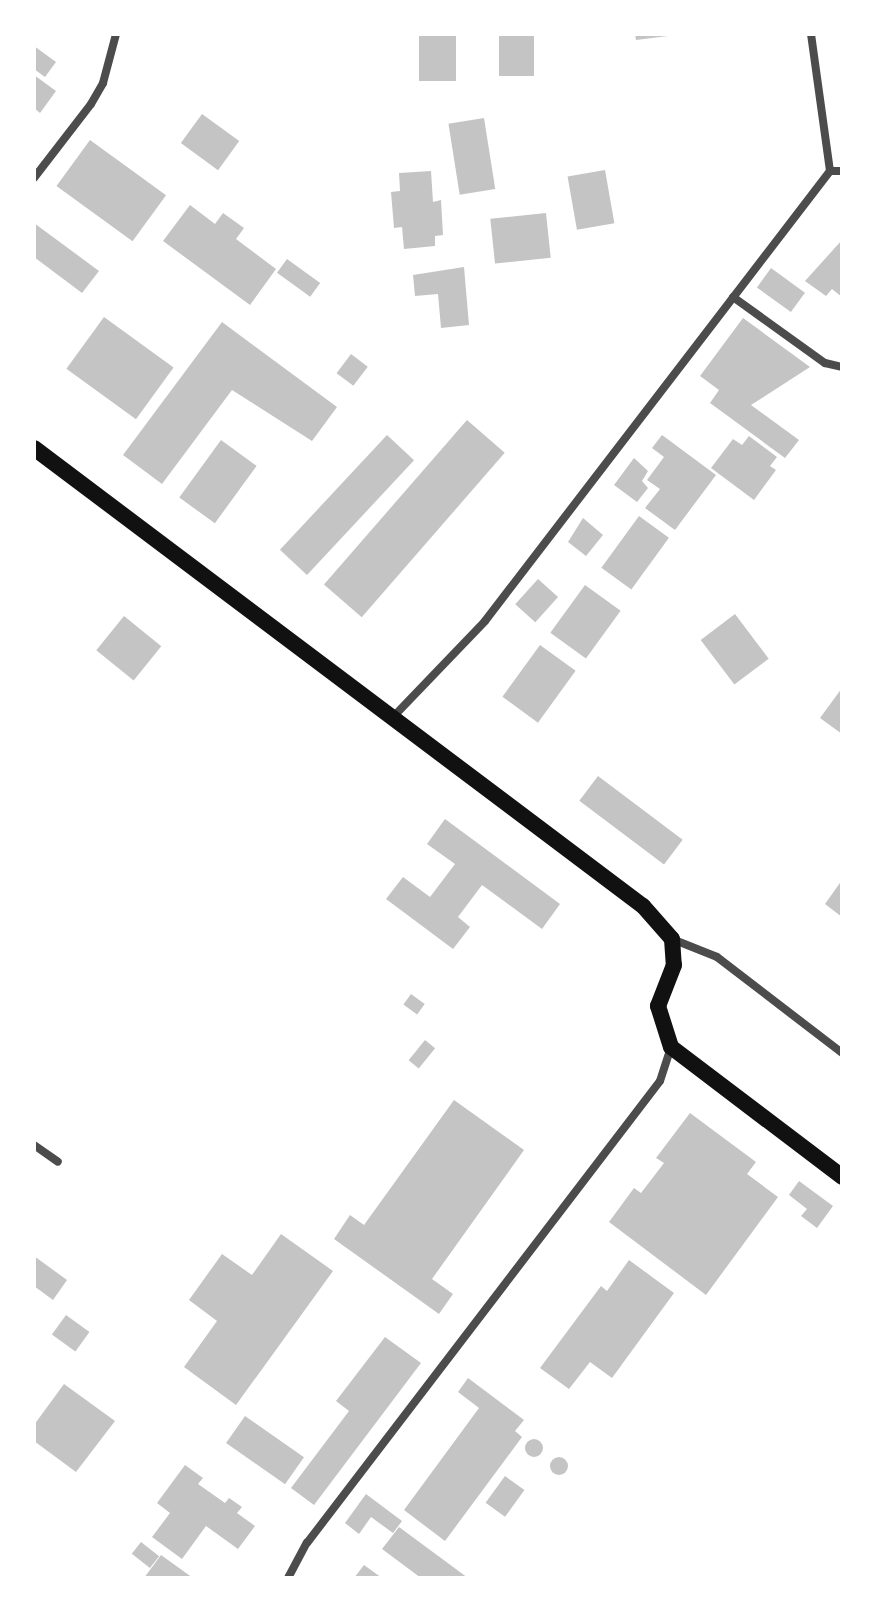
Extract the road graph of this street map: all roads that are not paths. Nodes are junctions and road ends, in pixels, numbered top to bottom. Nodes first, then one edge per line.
1 (116, 34) edge
2 (811, 34) edge
3 (830, 171) junction
4 (842, 171) edge
5 (34, 178) edge
6 (733, 297) junction
7 (842, 367) edge
8 (34, 448) edge
9 (395, 715) junction
10 (672, 939) junction
11 (671, 1047) junction
12 (842, 1053) edge
13 (34, 1145) edge
14 (58, 1162) dead end
15 (842, 1177) edge
16 (288, 1578) edge

1 - 5 street
2 - 3 street
3 - 4 street
3 - 6 street
6 - 7 street
6 - 9 street
8 - 9 main road
9 - 10 main road
10 - 11 main road
10 - 12 street
11 - 15 main road
11 - 16 street
13 - 14 street

